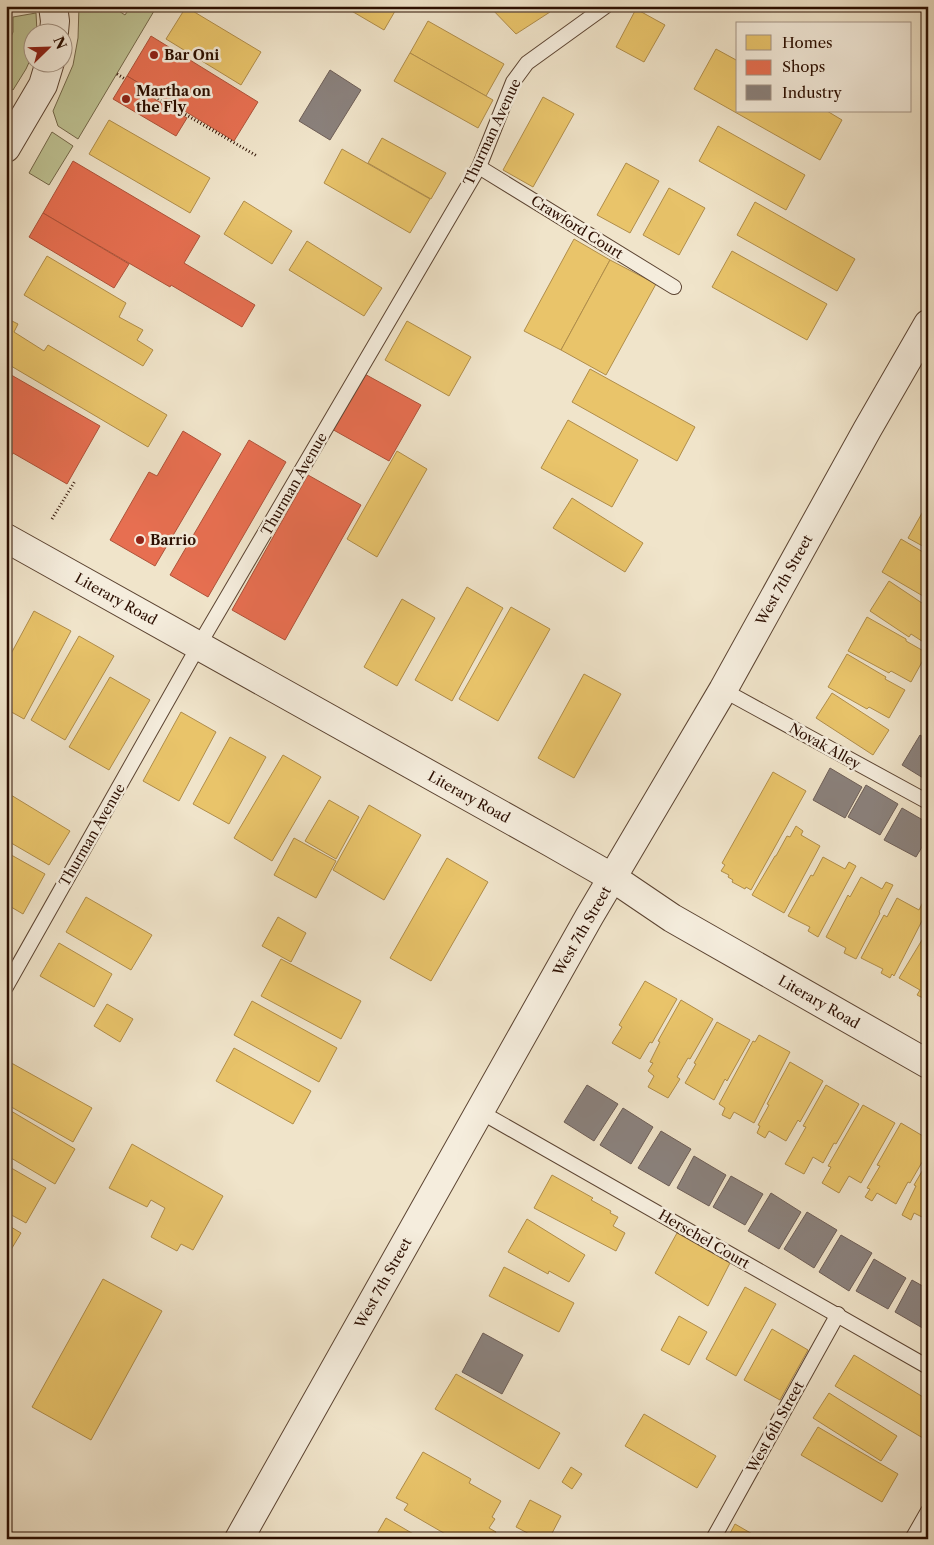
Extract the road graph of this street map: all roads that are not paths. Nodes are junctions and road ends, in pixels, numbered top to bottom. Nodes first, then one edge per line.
1 (53, 6) edge
2 (606, 6) edge
3 (55, 22) edge
4 (47, 72) edge
5 (6, 148) edge
6 (480, 166) junction
7 (674, 286) dead end
8 (928, 324) edge
9 (6, 538) edge
10 (199, 645) junction
11 (723, 690) junction
12 (928, 802) edge
13 (613, 878) junction
14 (6, 987) edge
15 (928, 1064) edge
16 (479, 1112) junction
17 (838, 1314) junction
18 (928, 1367) edge
19 (928, 1511) edge
20 (239, 1539) edge
21 (713, 1539) edge
22 (912, 1539) edge

1 - 3 street
2 - 6 lane, Thurman Avenue
4 - 5 street
6 - 7 lane, Crawford Court
6 - 10 lane, Thurman Avenue
8 - 11 street, West 7th Street
9 - 10 street, Literary Road
10 - 13 street, Literary Road
10 - 14 lane, Thurman Avenue
11 - 12 lane, Novak Alley
11 - 13 street, West 7th Street
13 - 15 street, Literary Road
13 - 16 street, West 7th Street
16 - 17 lane, Herschel Court
16 - 20 street, West 7th Street
17 - 18 lane, Herschel Court
17 - 21 lane, West 6th Street
19 - 22 lane

